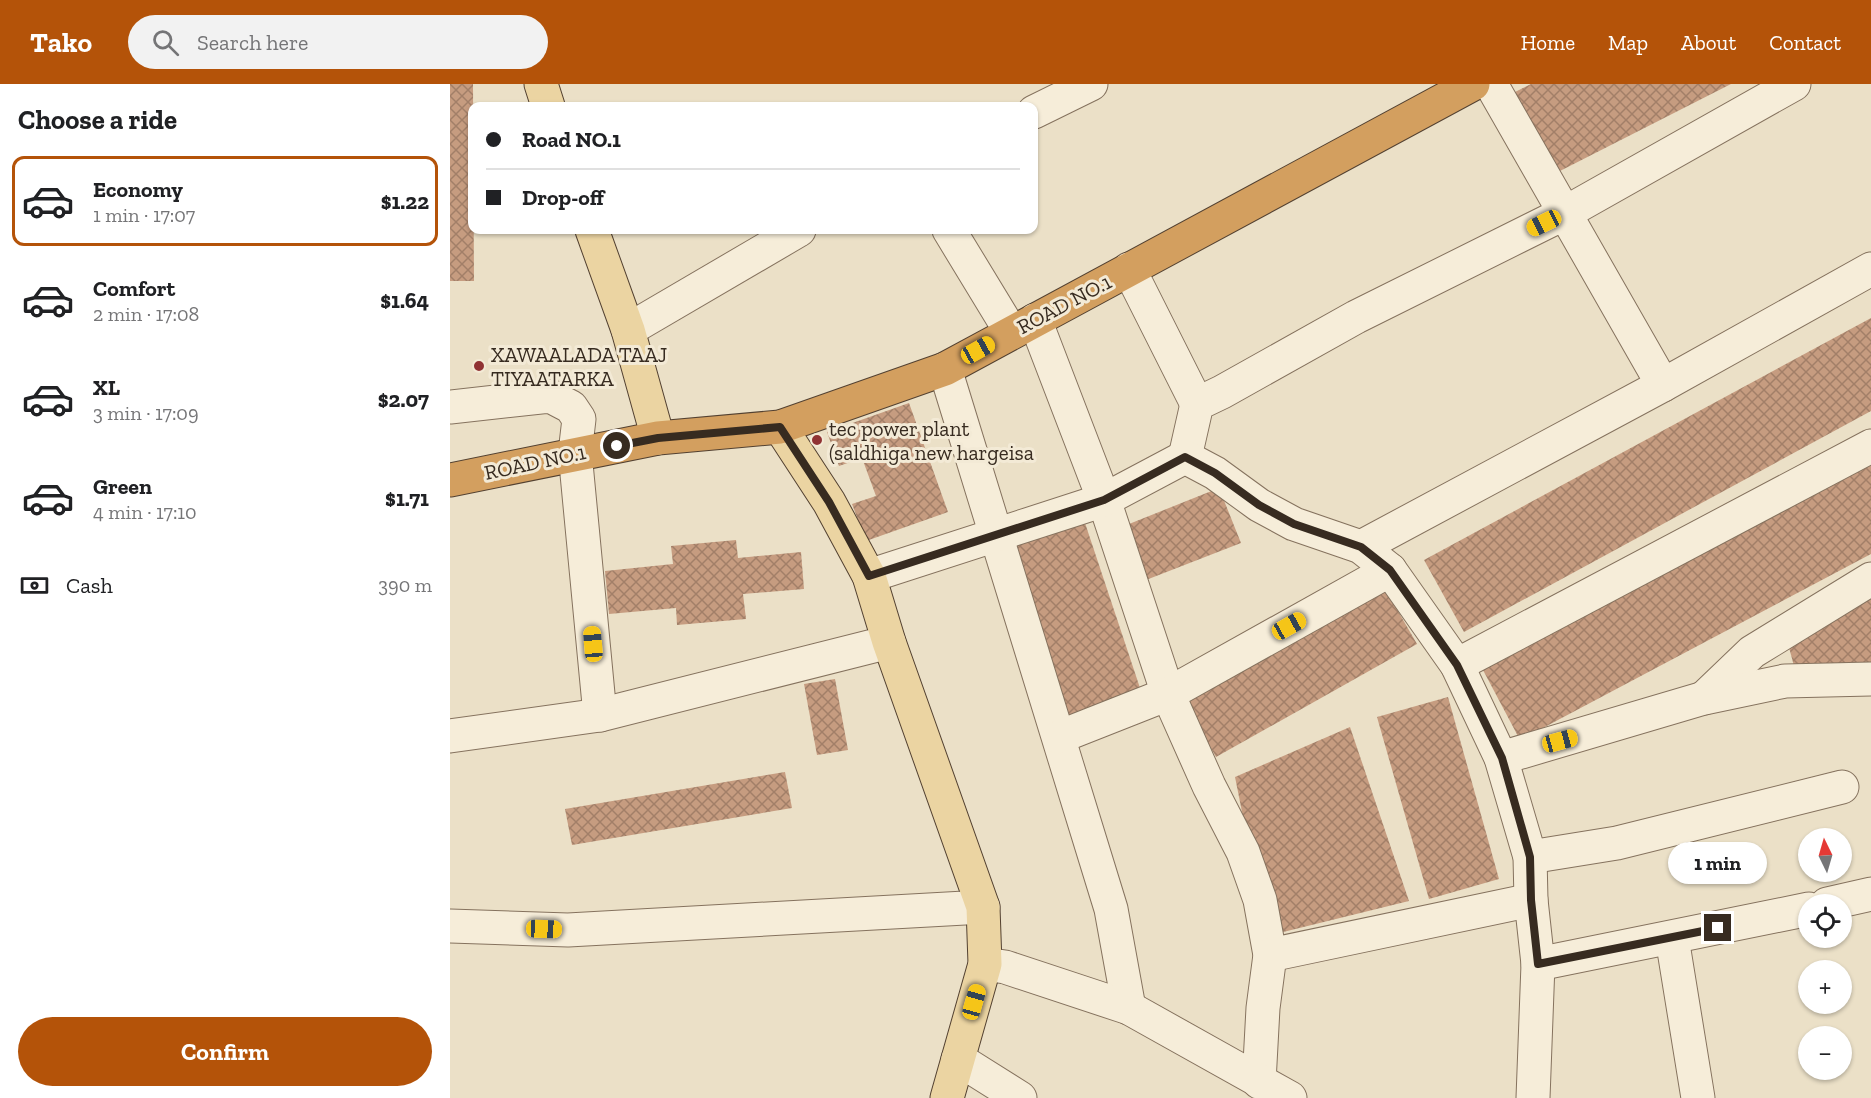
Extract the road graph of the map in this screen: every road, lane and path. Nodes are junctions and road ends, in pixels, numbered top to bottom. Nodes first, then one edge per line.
1 (541, 84) edge
2 (1091, 84) edge
3 (1473, 84) edge
4 (1491, 84) edge
5 (1794, 84) edge
6 (547, 102) edge
7 (1038, 110) edge
8 (1565, 213) junction
9 (593, 234) edge
10 (792, 234) edge
11 (952, 234) edge
12 (1129, 269) junction
13 (1871, 269) edge
14 (1023, 326) junction
15 (628, 330) junction
16 (945, 369) junction
17 (1664, 385) junction
18 (1197, 404) junction
19 (450, 406) edge
20 (780, 427) junction
21 (658, 438) junction
22 (1871, 446) edge
23 (575, 453) junction
24 (1185, 457) junction
25 (450, 480) edge
26 (1104, 500) junction
27 (998, 535) junction
28 (1361, 547) junction
29 (1390, 570) junction
30 (869, 576) junction
31 (1871, 579) edge
32 (889, 642) junction
33 (1457, 665) junction
34 (1871, 679) edge
35 (1168, 694) junction
36 (1704, 698) junction
37 (600, 715) junction
38 (450, 736) edge
39 (1059, 737) junction
40 (1502, 758) junction
41 (1842, 787) dead end
42 (1530, 857) junction
43 (1871, 894) edge
44 (1852, 898) edge
45 (1531, 900) junction
46 (983, 907) junction
47 (1798, 911) edge
48 (450, 926) edge
49 (1672, 938) junction
50 (1270, 955) junction
51 (985, 964) junction
52 (1538, 964) junction
53 (1129, 1008) junction
54 (958, 1059) junction
55 (1259, 1082) junction
56 (947, 1098) edge
57 (1020, 1098) edge
58 (1290, 1098) edge
59 (1533, 1098) edge
60 (1698, 1098) edge

1 - 6 main road
2 - 7 street
3 - 12 highway, ROAD NO.1
4 - 8 street
5 - 8 street
8 - 17 street
8 - 18 street
9 - 15 main road
10 - 15 street
11 - 14 street
12 - 14 highway, ROAD NO.1
12 - 18 street
13 - 17 street
14 - 16 highway, ROAD NO.1
14 - 26 street
15 - 21 main road
16 - 20 highway, ROAD NO.1
16 - 27 street
17 - 28 street
18 - 24 street
19 - 23 street
20 - 21 highway, ROAD NO.1
20 - 30 main road
21 - 23 highway, ROAD NO.1
22 - 33 street
23 - 25 highway, ROAD NO.1
23 - 37 street
24 - 26 street
24 - 28 street
26 - 27 street
26 - 35 street
27 - 30 street
27 - 39 street
28 - 29 street
29 - 33 street
29 - 35 street
30 - 32 main road
31 - 36 street
32 - 37 street
32 - 46 main road
33 - 40 street
34 - 36 street
35 - 39 street
35 - 50 street
36 - 40 street
37 - 38 street
39 - 53 street
40 - 42 street
41 - 42 street
42 - 45 street
43 - 44 street
45 - 50 street
45 - 52 street
46 - 48 street
46 - 51 main road
47 - 49 street
49 - 52 street
49 - 60 street
50 - 55 street
51 - 53 street
51 - 54 main road
52 - 59 street
53 - 55 street
54 - 56 main road
54 - 57 street
55 - 58 street

